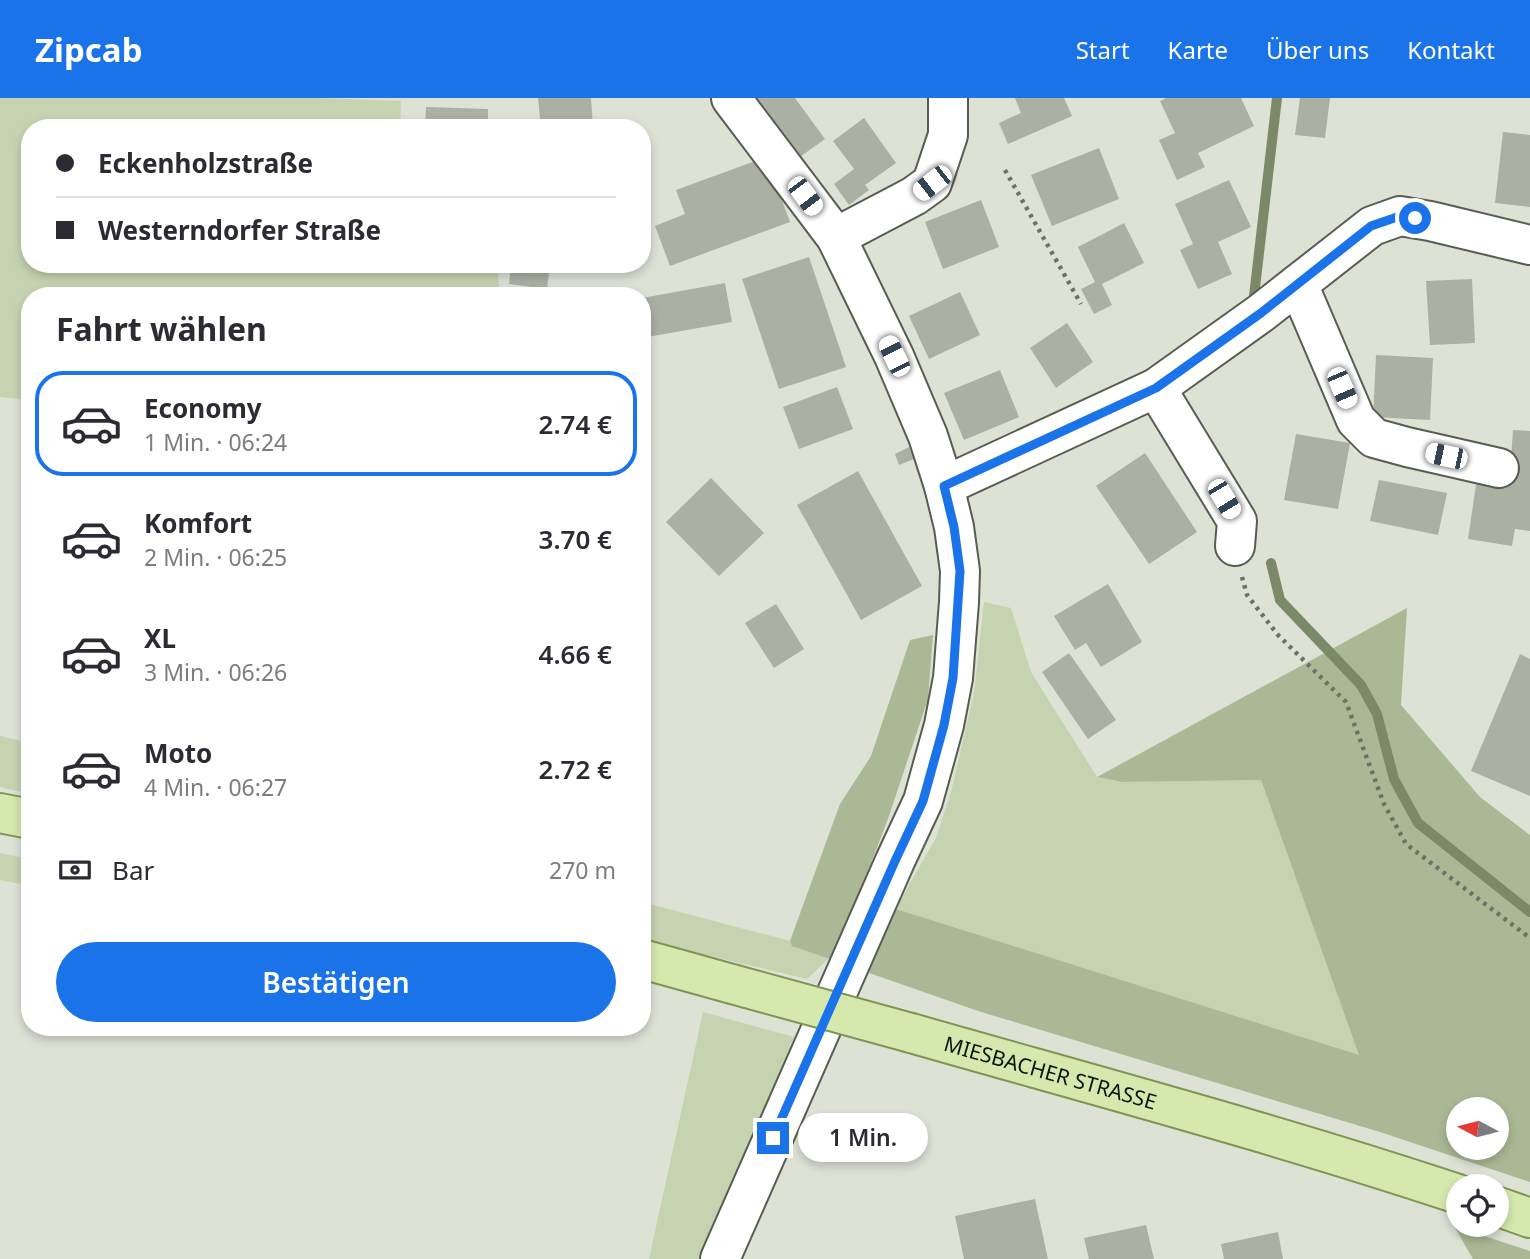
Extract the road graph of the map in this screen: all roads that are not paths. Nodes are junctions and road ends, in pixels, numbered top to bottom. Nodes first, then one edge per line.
1 (731, 98) edge
2 (948, 98) edge
3 (836, 237) junction
4 (1530, 245) edge
5 (1297, 284) junction
6 (1156, 388) junction
7 (1499, 468) dead end
8 (944, 486) junction
9 (1235, 546) road end
10 (0, 813) edge
11 (21, 817) edge
12 (651, 962) edge
13 (1446, 1190) edge
14 (1509, 1211) edge
15 (1530, 1218) edge
16 (720, 1259) edge

1 - 3 street
2 - 3 street
3 - 8 street
4 - 5 street
5 - 6 street
5 - 7 street
6 - 8 street
6 - 9 street
8 - 16 street
10 - 11 main road
12 - 13 main road, MIESBACHER STRASSE, bridge
14 - 15 main road

